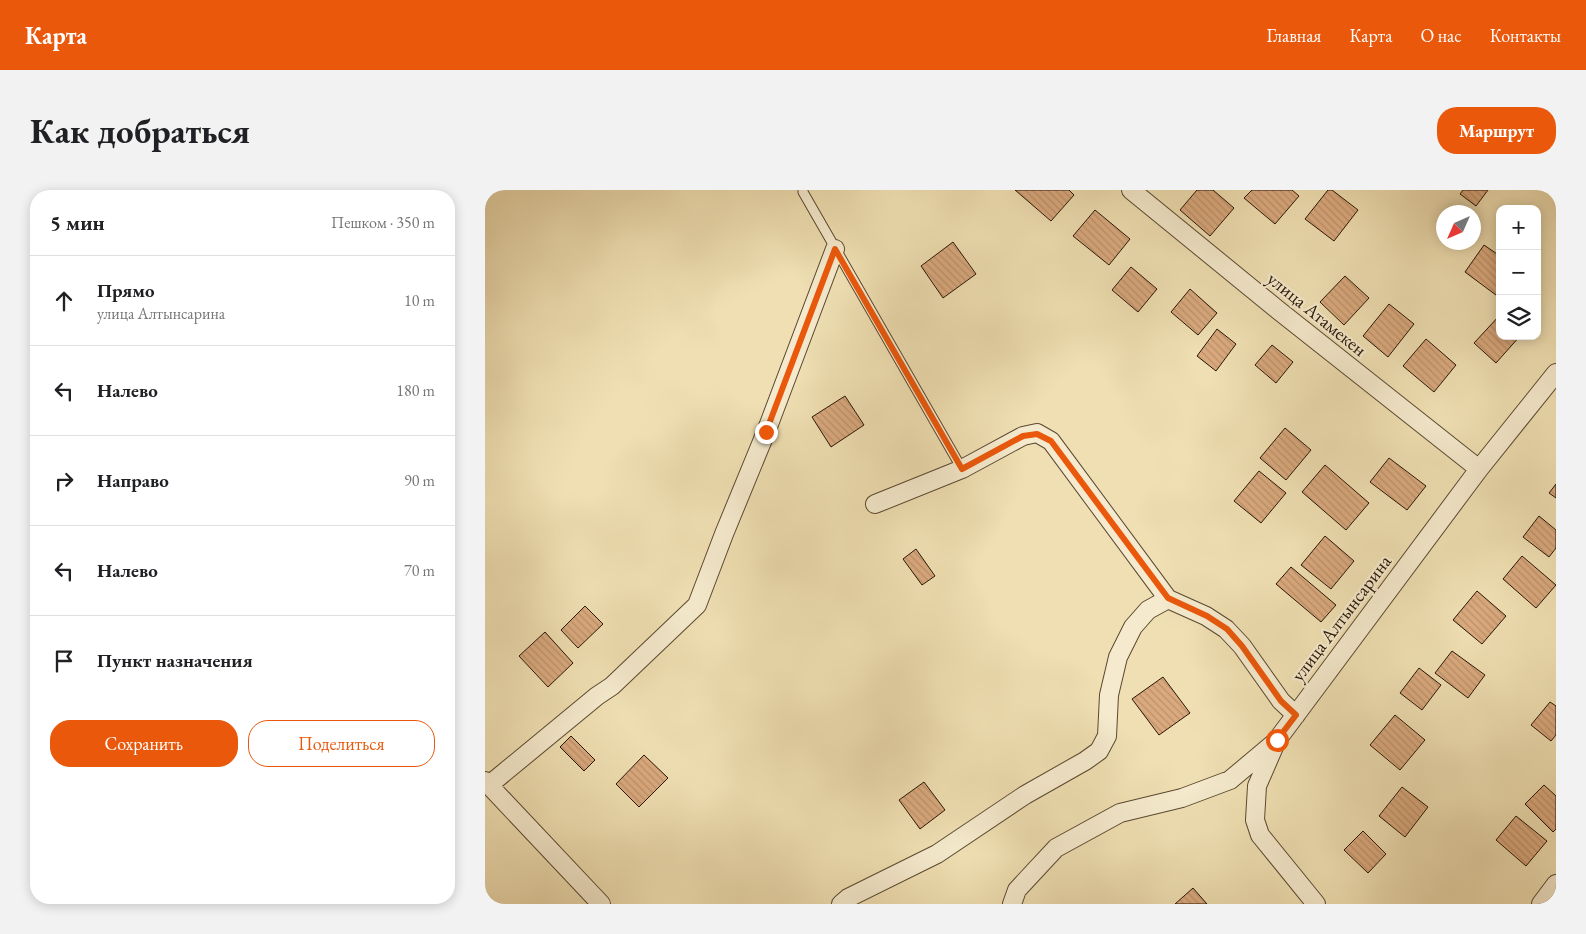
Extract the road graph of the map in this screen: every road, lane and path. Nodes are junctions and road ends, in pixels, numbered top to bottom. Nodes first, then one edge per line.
1 (803, 190) edge
2 (1131, 190) edge
3 (835, 249) junction
4 (1556, 373) edge
5 (1479, 468) junction
6 (962, 469) junction
7 (875, 504) dead end
8 (1168, 598) junction
9 (1296, 715) junction
10 (1277, 740) junction
11 (487, 783) edge
12 (1556, 884) edge
13 (601, 904) edge
14 (841, 904) edge
15 (1012, 904) edge
16 (1315, 904) edge
17 (1541, 904) edge

1 - 3 lane
2 - 5 street, улица Атамекен
3 - 6 lane
3 - 11 street
4 - 5 street, улица Алтынсарина
5 - 9 street, улица Алтынсарина
6 - 7 street
6 - 8 street
8 - 9 street
8 - 14 street
9 - 10 street, улица Алтынсарина
10 - 15 street
10 - 16 street, улица Алтынсарина
11 - 13 street
12 - 17 street

